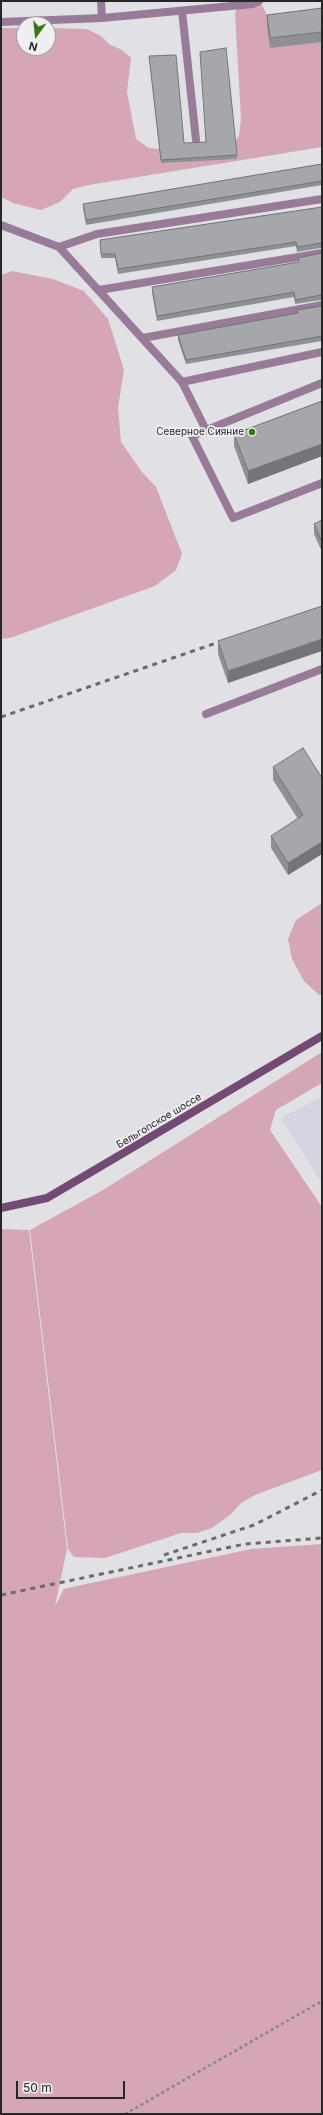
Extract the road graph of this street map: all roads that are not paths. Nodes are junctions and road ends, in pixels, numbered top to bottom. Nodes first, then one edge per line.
1 (101, 1) edge
2 (259, 1) edge
3 (182, 10) junction
4 (102, 18) junction
5 (1, 22) edge
6 (196, 140) dead end
7 (322, 199) edge
8 (1, 225) edge
9 (60, 246) junction
10 (322, 253) edge
11 (99, 290) junction
12 (322, 305) edge
13 (143, 338) junction
14 (322, 352) edge
15 (182, 382) junction
16 (322, 383) edge
17 (206, 430) junction
18 (322, 483) edge
19 (322, 669) edge
20 (206, 714) dead end
21 (322, 1036) edge
22 (1, 1208) edge

1 - 4 lane
2 - 3 lane
3 - 4 lane
3 - 6 lane
4 - 5 lane
7 - 9 lane
8 - 9 lane
9 - 11 lane
10 - 11 lane
11 - 13 lane
12 - 13 lane
13 - 15 lane
14 - 15 lane
15 - 17 lane
16 - 17 lane
17 - 18 lane
19 - 20 lane
21 - 22 street, Бельгопское шоссе

